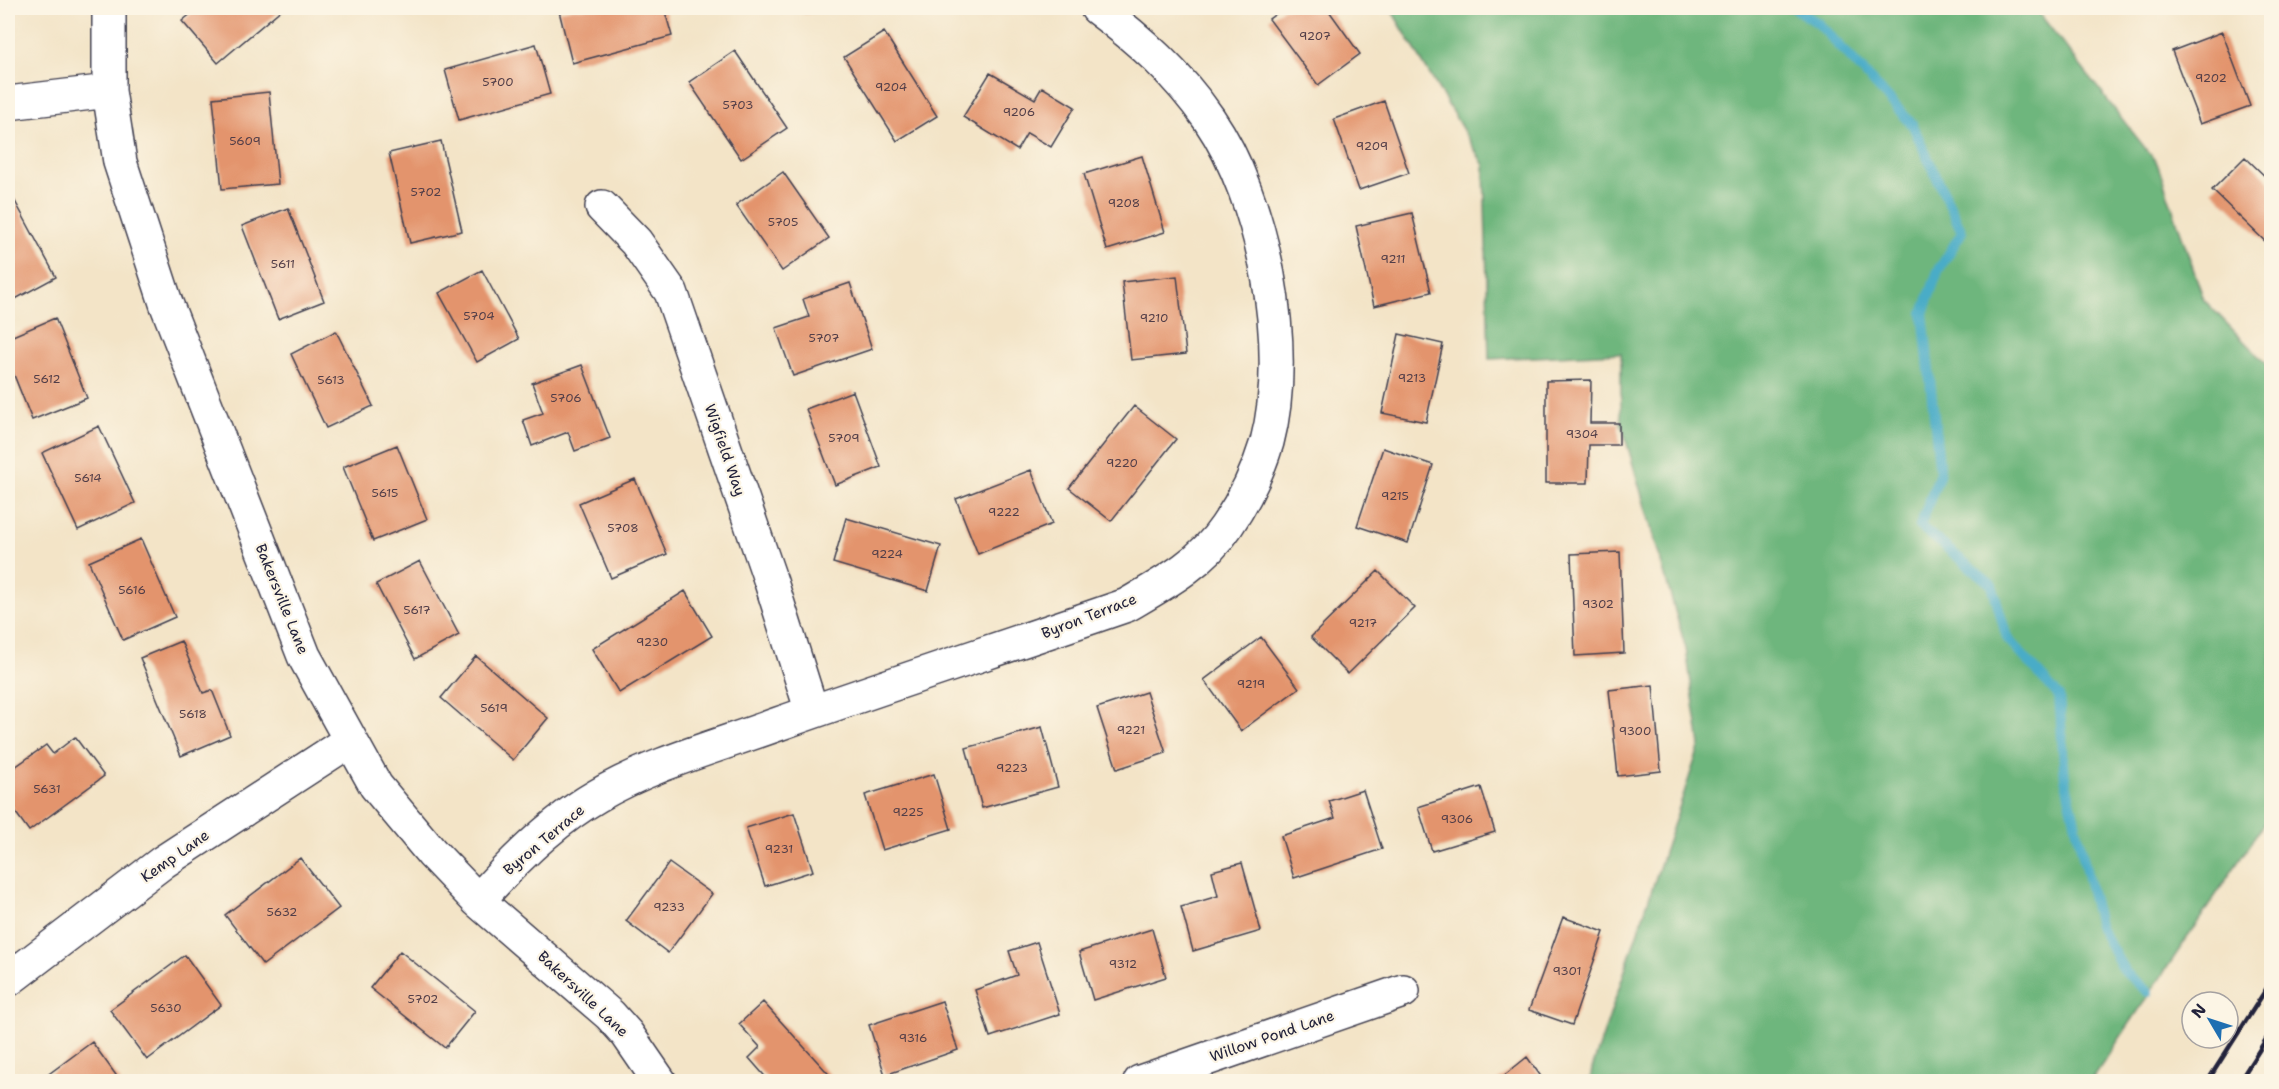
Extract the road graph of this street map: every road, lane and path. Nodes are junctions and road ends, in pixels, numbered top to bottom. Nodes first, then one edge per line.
1 (109, 8) edge
2 (1097, 8) edge
3 (110, 91) junction
4 (8, 103) edge
5 (602, 207) dead end
6 (812, 712) junction
7 (349, 741) junction
8 (478, 901) junction
9 (8, 980) edge
10 (1403, 991) dead end
11 (660, 1082) edge
12 (1140, 1082) edge

1 - 3 street, Bakersville Lane
2 - 6 street, Byron Terrace
3 - 4 street
3 - 7 street, Bakersville Lane
5 - 6 street, Wigfield Way
6 - 8 street, Byron Terrace
7 - 8 street, Bakersville Lane
7 - 9 street, Kemp Lane
8 - 11 street, Bakersville Lane
10 - 12 street, Willow Pond Lane

